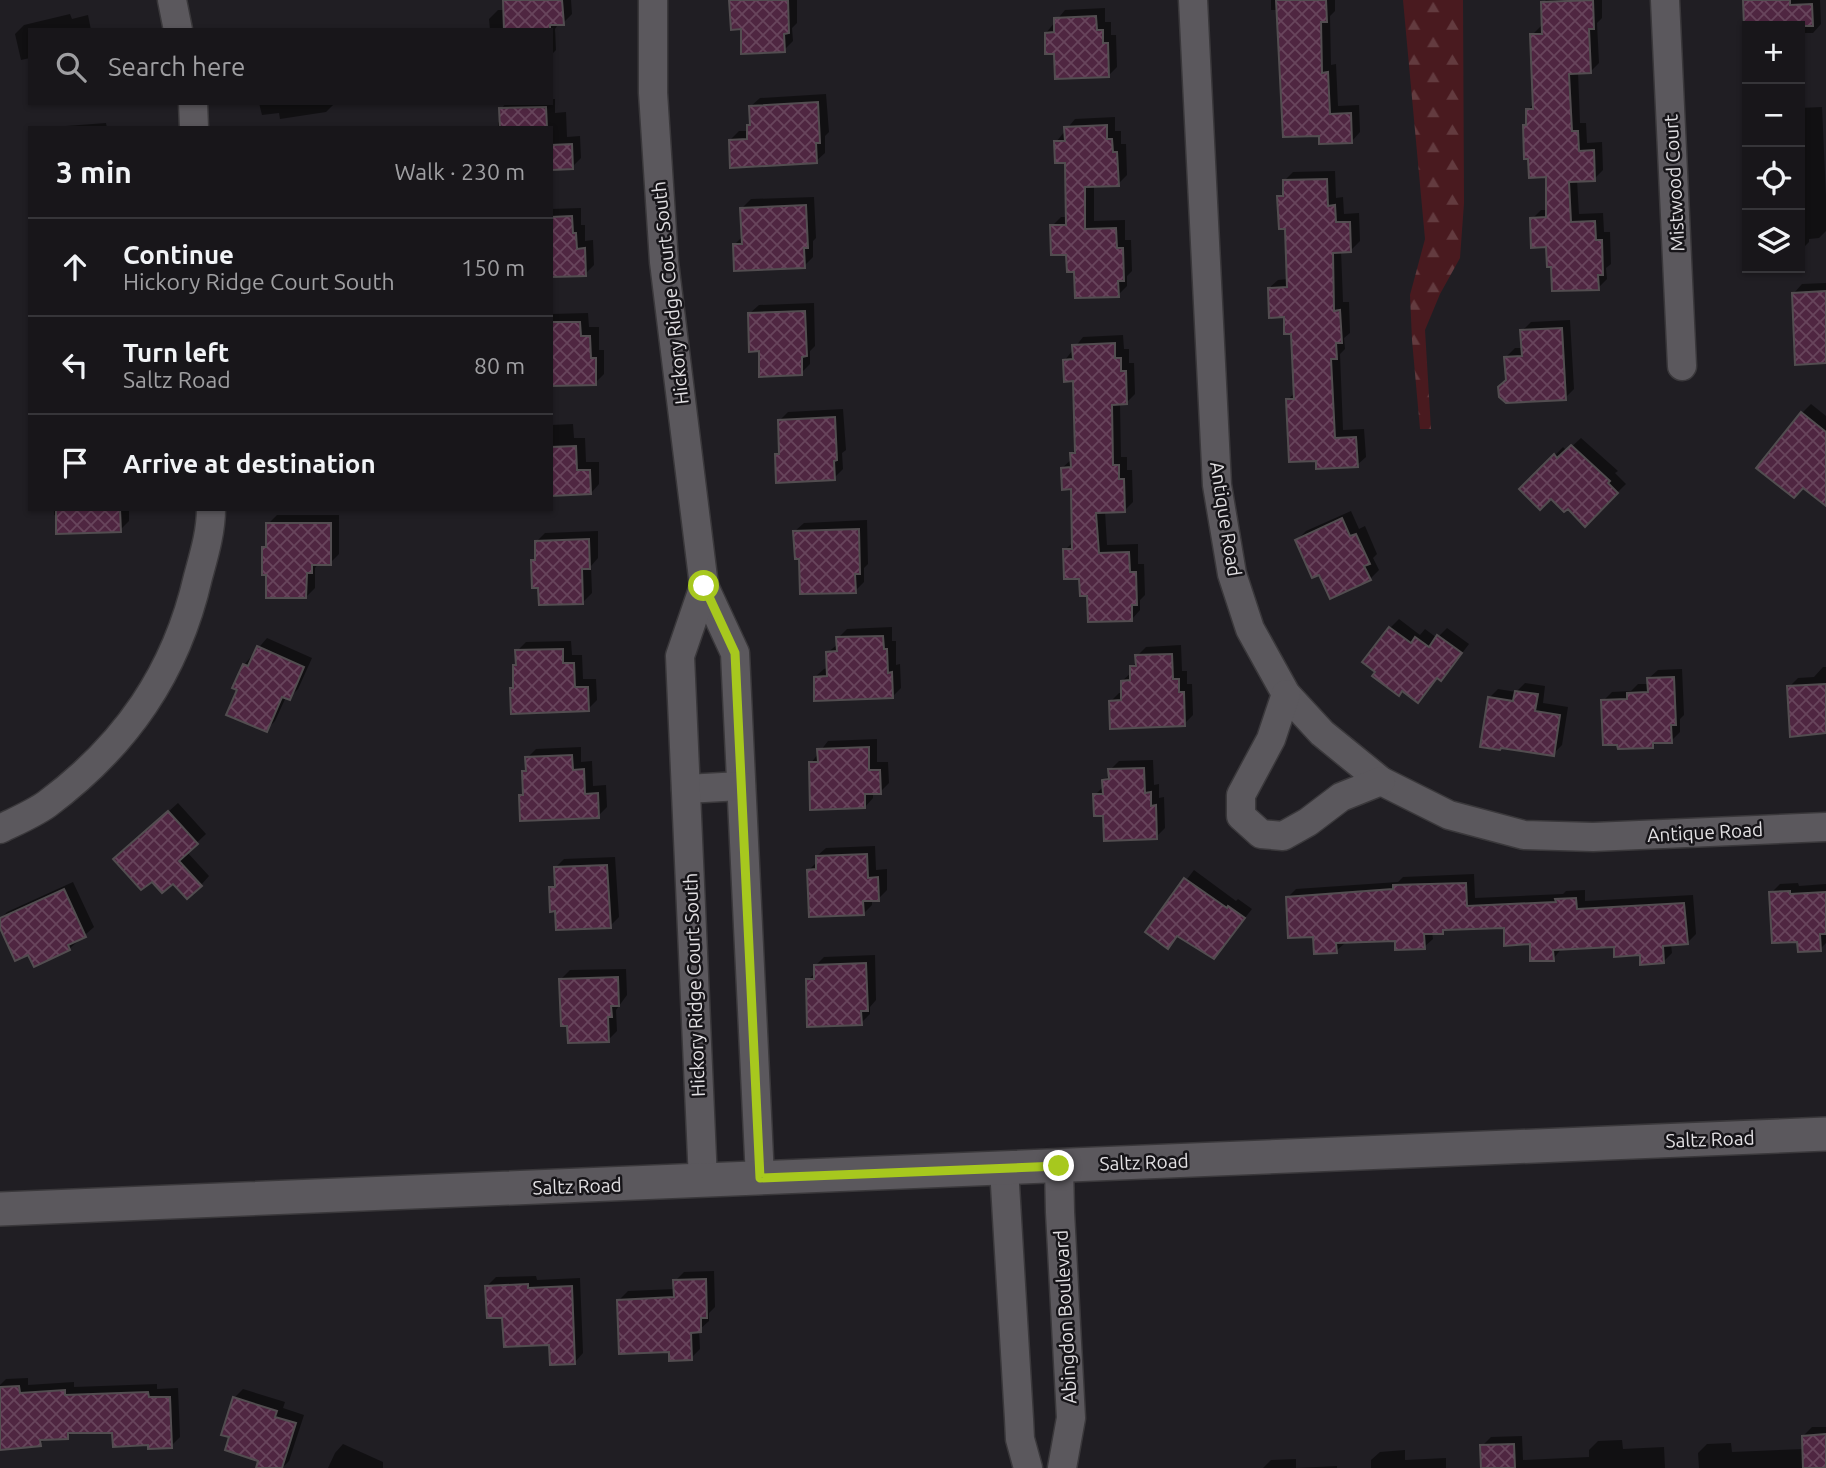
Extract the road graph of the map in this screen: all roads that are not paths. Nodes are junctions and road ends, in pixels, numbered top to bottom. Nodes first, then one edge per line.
1 (172, 0) edge
2 (653, 0) edge
3 (1194, 0) edge
4 (1665, 0) edge
5 (178, 28) edge
6 (192, 105) edge
7 (194, 126) edge
8 (1682, 366) dead end
9 (211, 511) edge
10 (704, 586) junction
11 (1286, 694) junction
12 (1381, 781) junction
13 (741, 786) junction
14 (686, 789) junction
15 (1826, 827) edge
16 (0, 829) edge
17 (1826, 1134) edge
18 (1059, 1166) junction
19 (1004, 1168) junction
20 (760, 1178) junction
21 (703, 1181) junction
22 (0, 1209) edge
23 (1028, 1468) edge
24 (1062, 1468) edge

1 - 5 street
2 - 10 street, Hickory Ridge Court South
3 - 11 street, Antique Road
4 - 8 street, Mistwood Court
6 - 7 street
9 - 16 street
10 - 13 street, Hickory Ridge Court South
10 - 14 street, Hickory Ridge Court South
11 - 12 street, Antique Road
11 - 12 street
12 - 15 street, Antique Road
13 - 14 street
13 - 20 street, Hickory Ridge Court South
14 - 21 street, Hickory Ridge Court South
17 - 18 street, Saltz Road
18 - 19 street, Saltz Road
18 - 24 street, Abingdon Boulevard
19 - 20 street, Saltz Road
19 - 23 street
20 - 21 street, Saltz Road
21 - 22 street, Saltz Road

